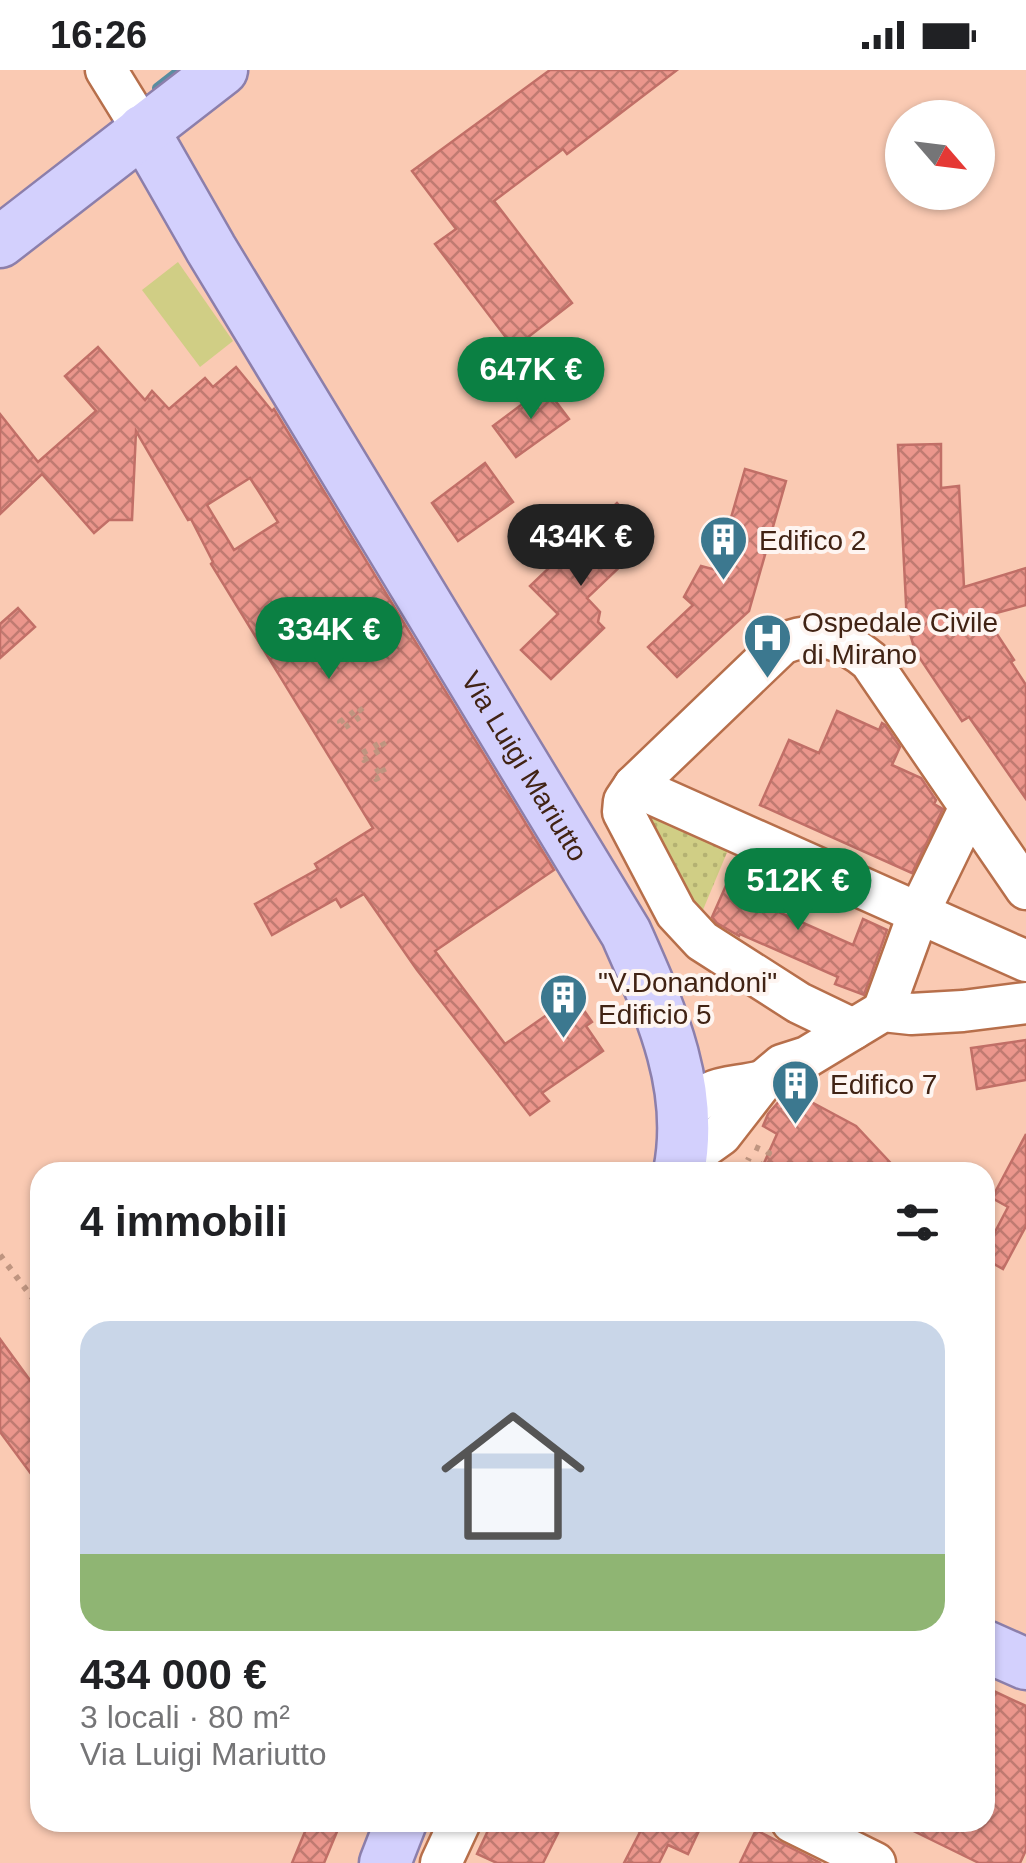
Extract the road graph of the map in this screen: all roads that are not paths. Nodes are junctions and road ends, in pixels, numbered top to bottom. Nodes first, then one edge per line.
1 (106, 70) edge
2 (222, 70) edge
3 (143, 130) junction
4 (0, 242) edge
5 (634, 786) junction
6 (968, 809) junction
7 (1026, 889) edge
8 (919, 912) junction
9 (1026, 961) edge
10 (798, 1003) junction
11 (1026, 1003) edge
12 (868, 1020) junction
13 (668, 1036) junction
14 (764, 1077) junction
15 (682, 1147) edge
16 (995, 1650) edge
17 (1026, 1664) edge
18 (455, 1832) edge
19 (812, 1832) edge
20 (441, 1863) edge
21 (876, 1863) edge

1 - 3 street
2 - 3 main road
3 - 4 main road
3 - 13 main road, Via Luigi Mariutto
5 - 6 street
5 - 8 street
5 - 10 street
6 - 7 street
6 - 8 street
8 - 9 street
8 - 12 street
10 - 12 street
10 - 14 street
11 - 12 street
12 - 14 street
13 - 14 street
13 - 15 main road, Via Luigi Mariutto
14 - 15 street
16 - 17 main road
18 - 20 street
19 - 21 street

